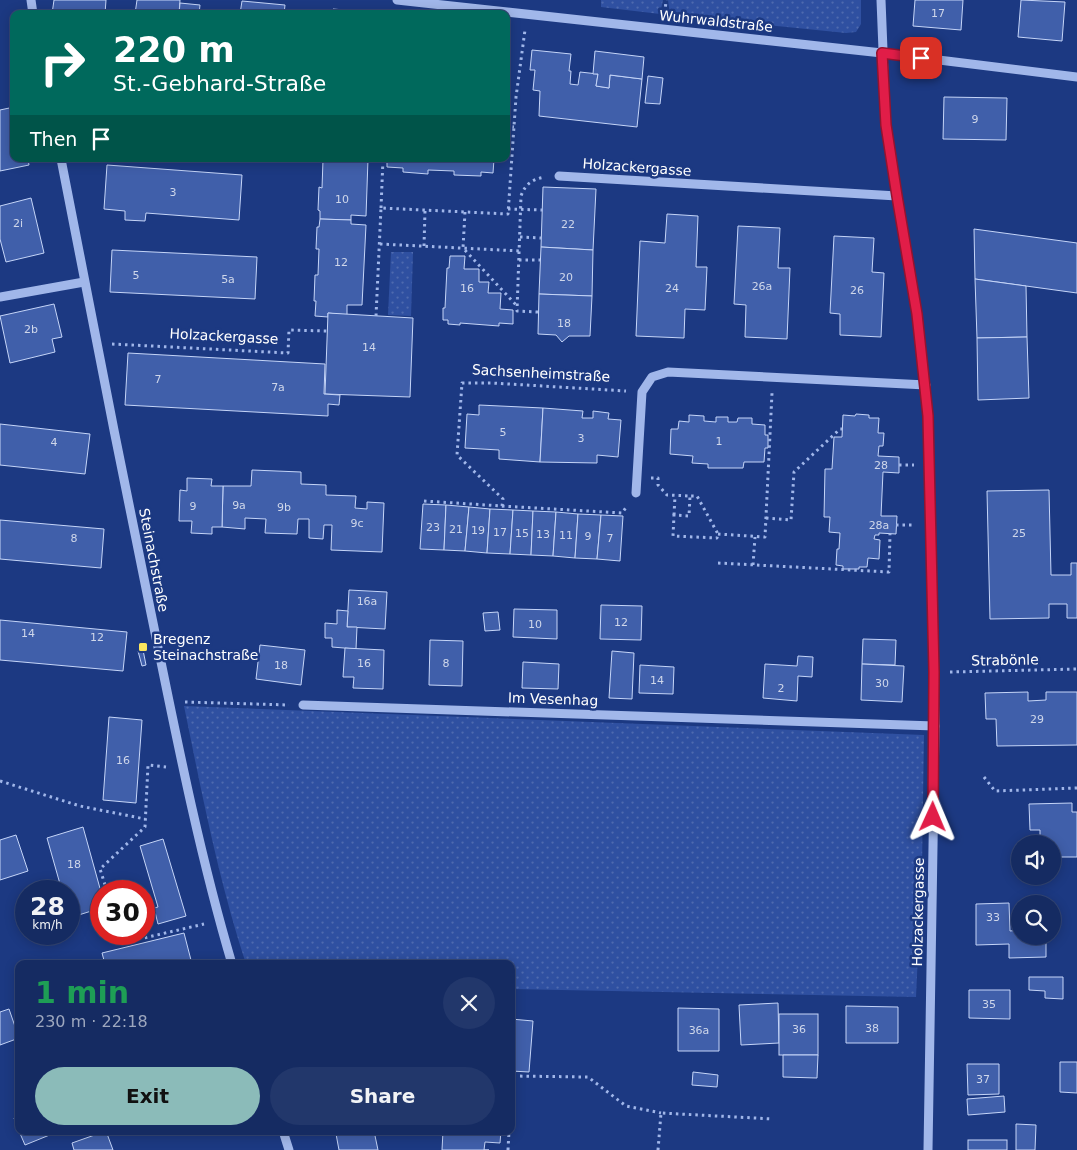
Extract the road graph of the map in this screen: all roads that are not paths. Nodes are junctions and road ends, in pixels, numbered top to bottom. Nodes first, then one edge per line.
1 (397, 0) edge
2 (881, 0) edge
3 (490, 10) edge
4 (510, 12) edge
5 (882, 53) junction
6 (1077, 77) edge
7 (62, 162) edge
8 (559, 176) road end
9 (897, 196) junction
10 (84, 282) junction
11 (0, 298) edge
12 (926, 385) junction
13 (636, 493) road end
14 (303, 706) road end
15 (935, 726) junction
16 (231, 960) edge
17 (284, 1135) edge
18 (289, 1150) edge
19 (928, 1150) edge

1 - 3 street, Wuhrwaldstraße
2 - 5 street, Holzackergasse
4 - 5 street, Wuhrwaldstraße
5 - 6 street, Wuhrwaldstraße
5 - 9 street, Holzackergasse
7 - 10 street, Steinachstraße
8 - 9 street, Holzackergasse
9 - 12 street, Holzackergasse
10 - 11 street
10 - 16 street, Steinachstraße
12 - 13 street
12 - 15 street, Holzackergasse
14 - 15 street, Im Vesenhag
15 - 19 street, Holzackergasse
17 - 18 street

